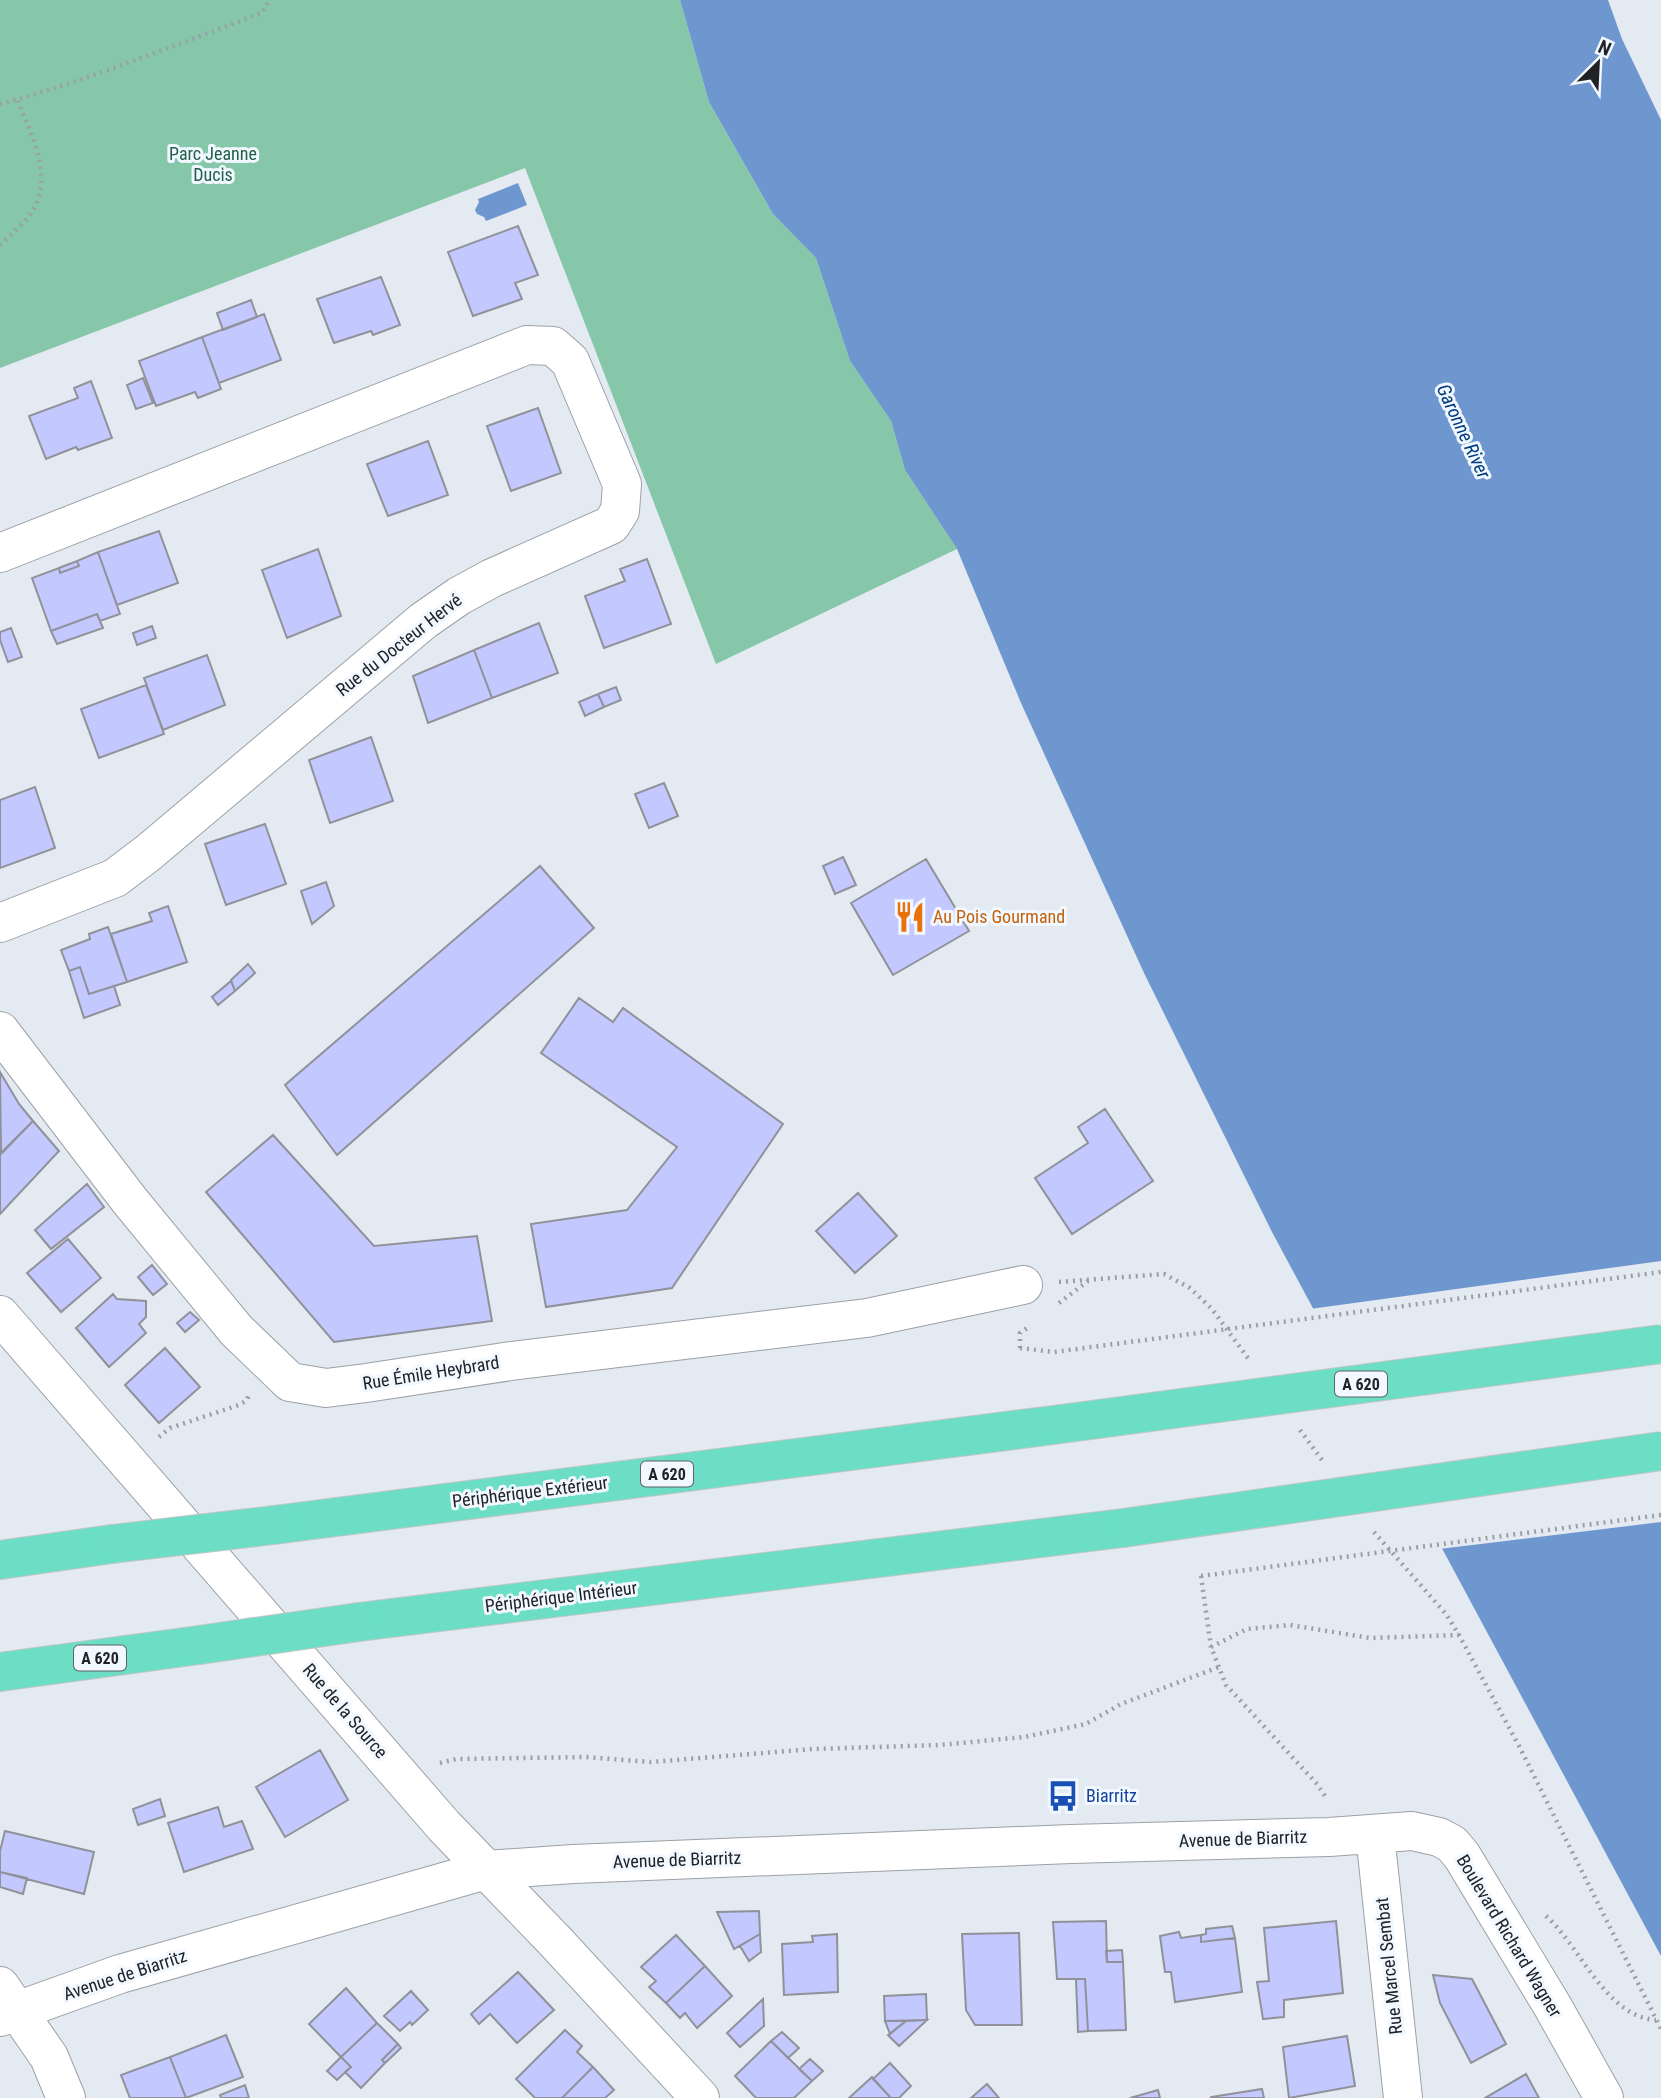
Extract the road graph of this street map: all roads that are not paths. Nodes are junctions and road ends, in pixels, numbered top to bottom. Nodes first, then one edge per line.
1 (0, 553) edge
2 (0, 923) edge
3 (0, 1031) edge
4 (1023, 1285) road end
5 (0, 1315) edge
6 (1661, 1344) edge
7 (1661, 1451) edge
8 (0, 1560) edge
9 (0, 1672) edge
10 (1375, 1834) junction
11 (486, 1870) junction
12 (6, 2005) edge
13 (66, 2098) edge
14 (700, 2098) edge
15 (1403, 2098) edge
16 (1604, 2098) edge

1 - 2 street, Rue du Docteur Hervé
3 - 4 street, Rue Émile Heybrard
5 - 11 street, Rue de la Source
6 - 8 highway, Périphérique Extérieur / A 620, bridge
7 - 9 highway, Périphérique Intérieur / A 620, bridge
10 - 11 street, Avenue de Biarritz
10 - 15 street, Rue Marcel Sembat
10 - 16 street, Boulevard Richard Wagner
11 - 12 street, Avenue de Biarritz
11 - 14 street, Rue de la Source
12 - 13 street

